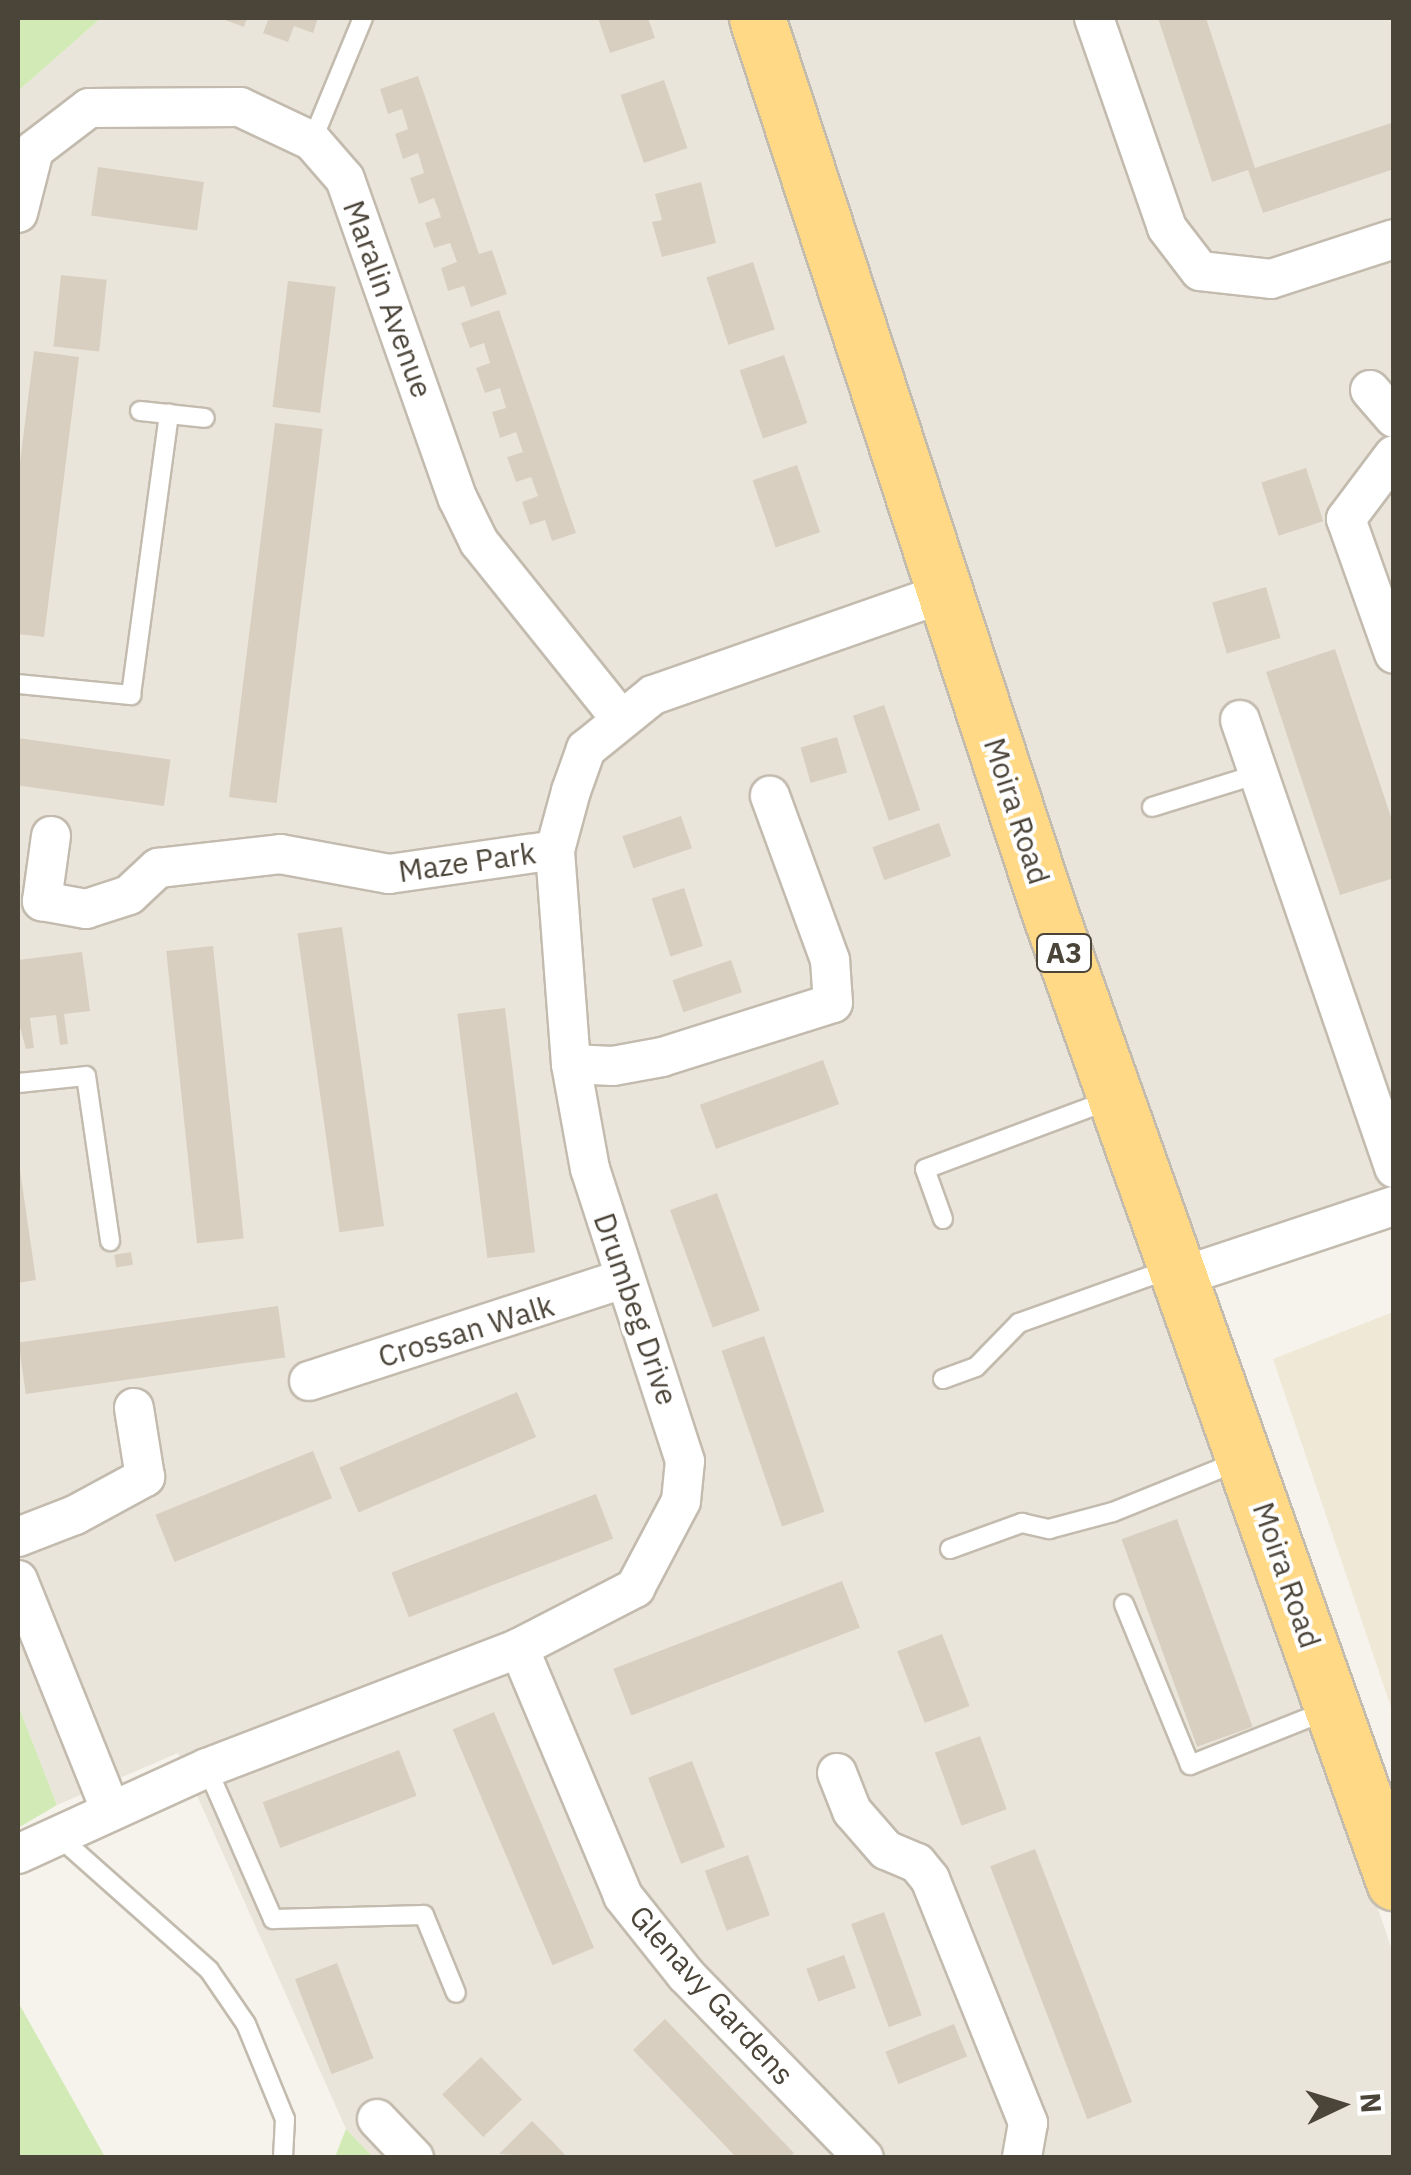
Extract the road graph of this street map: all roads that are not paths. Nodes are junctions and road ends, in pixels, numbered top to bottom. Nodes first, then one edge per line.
1 (363, 18) edge
2 (757, 18) edge
3 (1094, 18) edge
4 (312, 141) junction
5 (18, 214) edge
6 (1394, 238) edge
7 (140, 411) dead end
8 (169, 414) junction
9 (205, 418) dead end
10 (1394, 454) edge
11 (945, 592) junction
12 (1394, 654) edge
13 (18, 684) edge
14 (619, 717) junction
15 (1240, 720) dead end
16 (1258, 774) junction
17 (770, 796) dead end
18 (1152, 807) dead end
19 (51, 836) dead end
20 (555, 850) junction
21 (571, 1064) junction
22 (18, 1083) edge
23 (1118, 1097) junction
24 (1394, 1168) edge
25 (1394, 1206) edge
26 (943, 1219) dead end
27 (110, 1241) dead end
28 (1182, 1271) junction
29 (623, 1279) junction
30 (943, 1379) dead end
31 (309, 1381) dead end
32 (134, 1408) dead end
33 (1246, 1458) junction
34 (18, 1537) edge
35 (950, 1549) dead end
36 (18, 1580) edge
37 (1124, 1604) dead end
38 (518, 1648) junction
39 (1333, 1708) junction
40 (207, 1768) junction
41 (838, 1773) dead end
42 (111, 1811) junction
43 (57, 1835) junction
44 (18, 1854) edge
45 (1394, 1882) edge
46 (456, 1994) dead end
47 (378, 2119) dead end
48 (283, 2158) edge
49 (414, 2158) edge
50 (864, 2158) edge
51 (1022, 2158) edge

1 - 4 lane
2 - 11 highway, Moira Road / A3
3 - 6 street
4 - 5 street, Maralin Avenue
4 - 14 street, Maralin Avenue
7 - 8 lane
8 - 9 lane
8 - 13 lane
10 - 12 street
11 - 14 street, Drumbeg Drive
11 - 23 highway, Moira Road / A3
14 - 20 street, Drumbeg Drive
15 - 16 street
16 - 18 lane
16 - 24 street
17 - 21 street
19 - 20 street, Maze Park
20 - 21 street, Drumbeg Drive
21 - 29 street, Drumbeg Drive
22 - 27 lane
23 - 26 lane
23 - 28 highway, Moira Road / A3
25 - 28 street
28 - 30 lane
28 - 33 highway, Moira Road / A3
29 - 31 street, Crossan Walk
29 - 38 street, Drumbeg Drive
32 - 34 street
33 - 35 lane
33 - 39 highway, Moira Road / A3
36 - 42 street
37 - 39 lane
38 - 40 street, Drumbeg Drive
38 - 50 street, Glenavy Gardens
39 - 45 highway, Moira Road / A3
40 - 42 street, Drumbeg Drive
40 - 46 lane
41 - 51 street
42 - 43 street, Drumbeg Drive
43 - 44 street, Drumbeg Drive
43 - 48 lane
47 - 49 street

